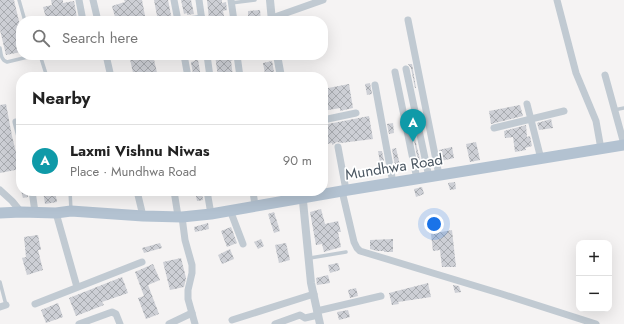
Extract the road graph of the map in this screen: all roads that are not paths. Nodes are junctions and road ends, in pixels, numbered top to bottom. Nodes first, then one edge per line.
1 (19, 0) edge
2 (80, 0) edge
3 (93, 0) edge
4 (174, 0) edge
5 (199, 0) edge
6 (255, 0) edge
7 (270, 0) edge
8 (323, 0) edge
9 (557, 0) edge
10 (231, 2) edge
11 (23, 16) edge
12 (82, 16) edge
13 (97, 16) edge
14 (177, 16) edge
15 (202, 16) edge
16 (233, 16) edge
17 (272, 16) edge
18 (280, 16) edge
19 (408, 20) dead end
20 (0, 48) edge
21 (16, 60) edge
22 (42, 60) edge
23 (107, 60) edge
24 (185, 60) edge
25 (208, 60) edge
26 (238, 60) edge
27 (278, 60) edge
28 (406, 69) dead end
29 (45, 72) edge
30 (110, 72) edge
31 (187, 72) edge
32 (209, 72) edge
33 (240, 72) edge
34 (280, 72) edge
35 (395, 72) dead end
36 (605, 74) dead end
37 (375, 85) dead end
38 (527, 104) dead end
39 (624, 108) edge
40 (614, 110) junction
41 (564, 111) dead end
42 (356, 114) dead end
43 (328, 119) edge
44 (531, 120) junction
45 (494, 128) dead end
46 (624, 145) edge
47 (338, 146) dead end
48 (601, 149) junction
49 (541, 159) junction
50 (434, 176) junction
51 (417, 179) junction
52 (393, 183) junction
53 (0, 190) edge
54 (344, 190) junction
55 (328, 192) edge
56 (33, 196) edge
57 (70, 196) edge
58 (138, 196) edge
59 (175, 196) edge
60 (208, 196) edge
61 (254, 196) edge
62 (294, 196) edge
63 (302, 196) edge
64 (255, 206) junction
65 (230, 210) junction
66 (71, 211) junction
67 (21, 212) junction
68 (35, 212) junction
69 (0, 213) edge
70 (56, 213) junction
71 (211, 214) junction
72 (143, 216) junction
73 (180, 216) junction
74 (243, 244) dead end
75 (346, 252) dead end
76 (308, 258) junction
77 (142, 262) dead end
78 (0, 282) edge
79 (77, 288) junction
80 (314, 294) junction
81 (381, 296) dead end
82 (35, 304) dead end
83 (3, 306) edge
84 (192, 313) junction
85 (317, 313) junction
86 (232, 320) dead end
87 (305, 321) edge
88 (79, 324) edge
89 (120, 324) edge
90 (169, 324) edge
91 (195, 324) edge
92 (276, 324) edge
93 (320, 324) edge
94 (596, 324) edge

1 - 11 lane
2 - 12 street
3 - 13 street
4 - 14 street
5 - 15 street
6 - 10 lane
7 - 17 street
8 - 18 street
9 - 48 street
10 - 16 street
19 - 50 street
20 - 21 lane
22 - 29 lane
23 - 30 street
24 - 31 street
25 - 32 street
26 - 33 street
27 - 34 street
28 - 50 street
35 - 51 street
36 - 40 street
37 - 52 street
38 - 44 street
39 - 40 lane
40 - 46 street
41 - 44 street
42 - 43 street
44 - 45 street
44 - 49 street
46 - 48 main road, Mundhwa Road
47 - 54 street
48 - 49 main road, Mundhwa Road
49 - 50 main road, Mundhwa Road
50 - 51 main road, Mundhwa Road
51 - 52 main road, Mundhwa Road
52 - 54 main road, Mundhwa Road
53 - 67 street
54 - 55 main road, Mundhwa Road
54 - 94 street
56 - 68 street
57 - 66 lane
58 - 72 street
59 - 73 street
60 - 71 street
61 - 64 street
62 - 64 main road, Mundhwa Road
63 - 76 street
64 - 65 main road, Mundhwa Road
65 - 71 main road, Mundhwa Road
65 - 74 street
66 - 70 main road, Mundhwa Road
66 - 72 main road, Mundhwa Road
67 - 68 main road, Mundhwa Road
67 - 69 main road, Mundhwa Road
68 - 70 main road, Mundhwa Road
70 - 79 street
71 - 73 main road, Mundhwa Road
72 - 73 main road, Mundhwa Road
73 - 84 street
75 - 76 lane
76 - 80 street
77 - 79 street
78 - 83 lane
79 - 82 street
80 - 85 street
80 - 86 street
81 - 85 street
84 - 90 street
84 - 91 street
85 - 87 street
85 - 93 street
87 - 92 street
88 - 89 street

